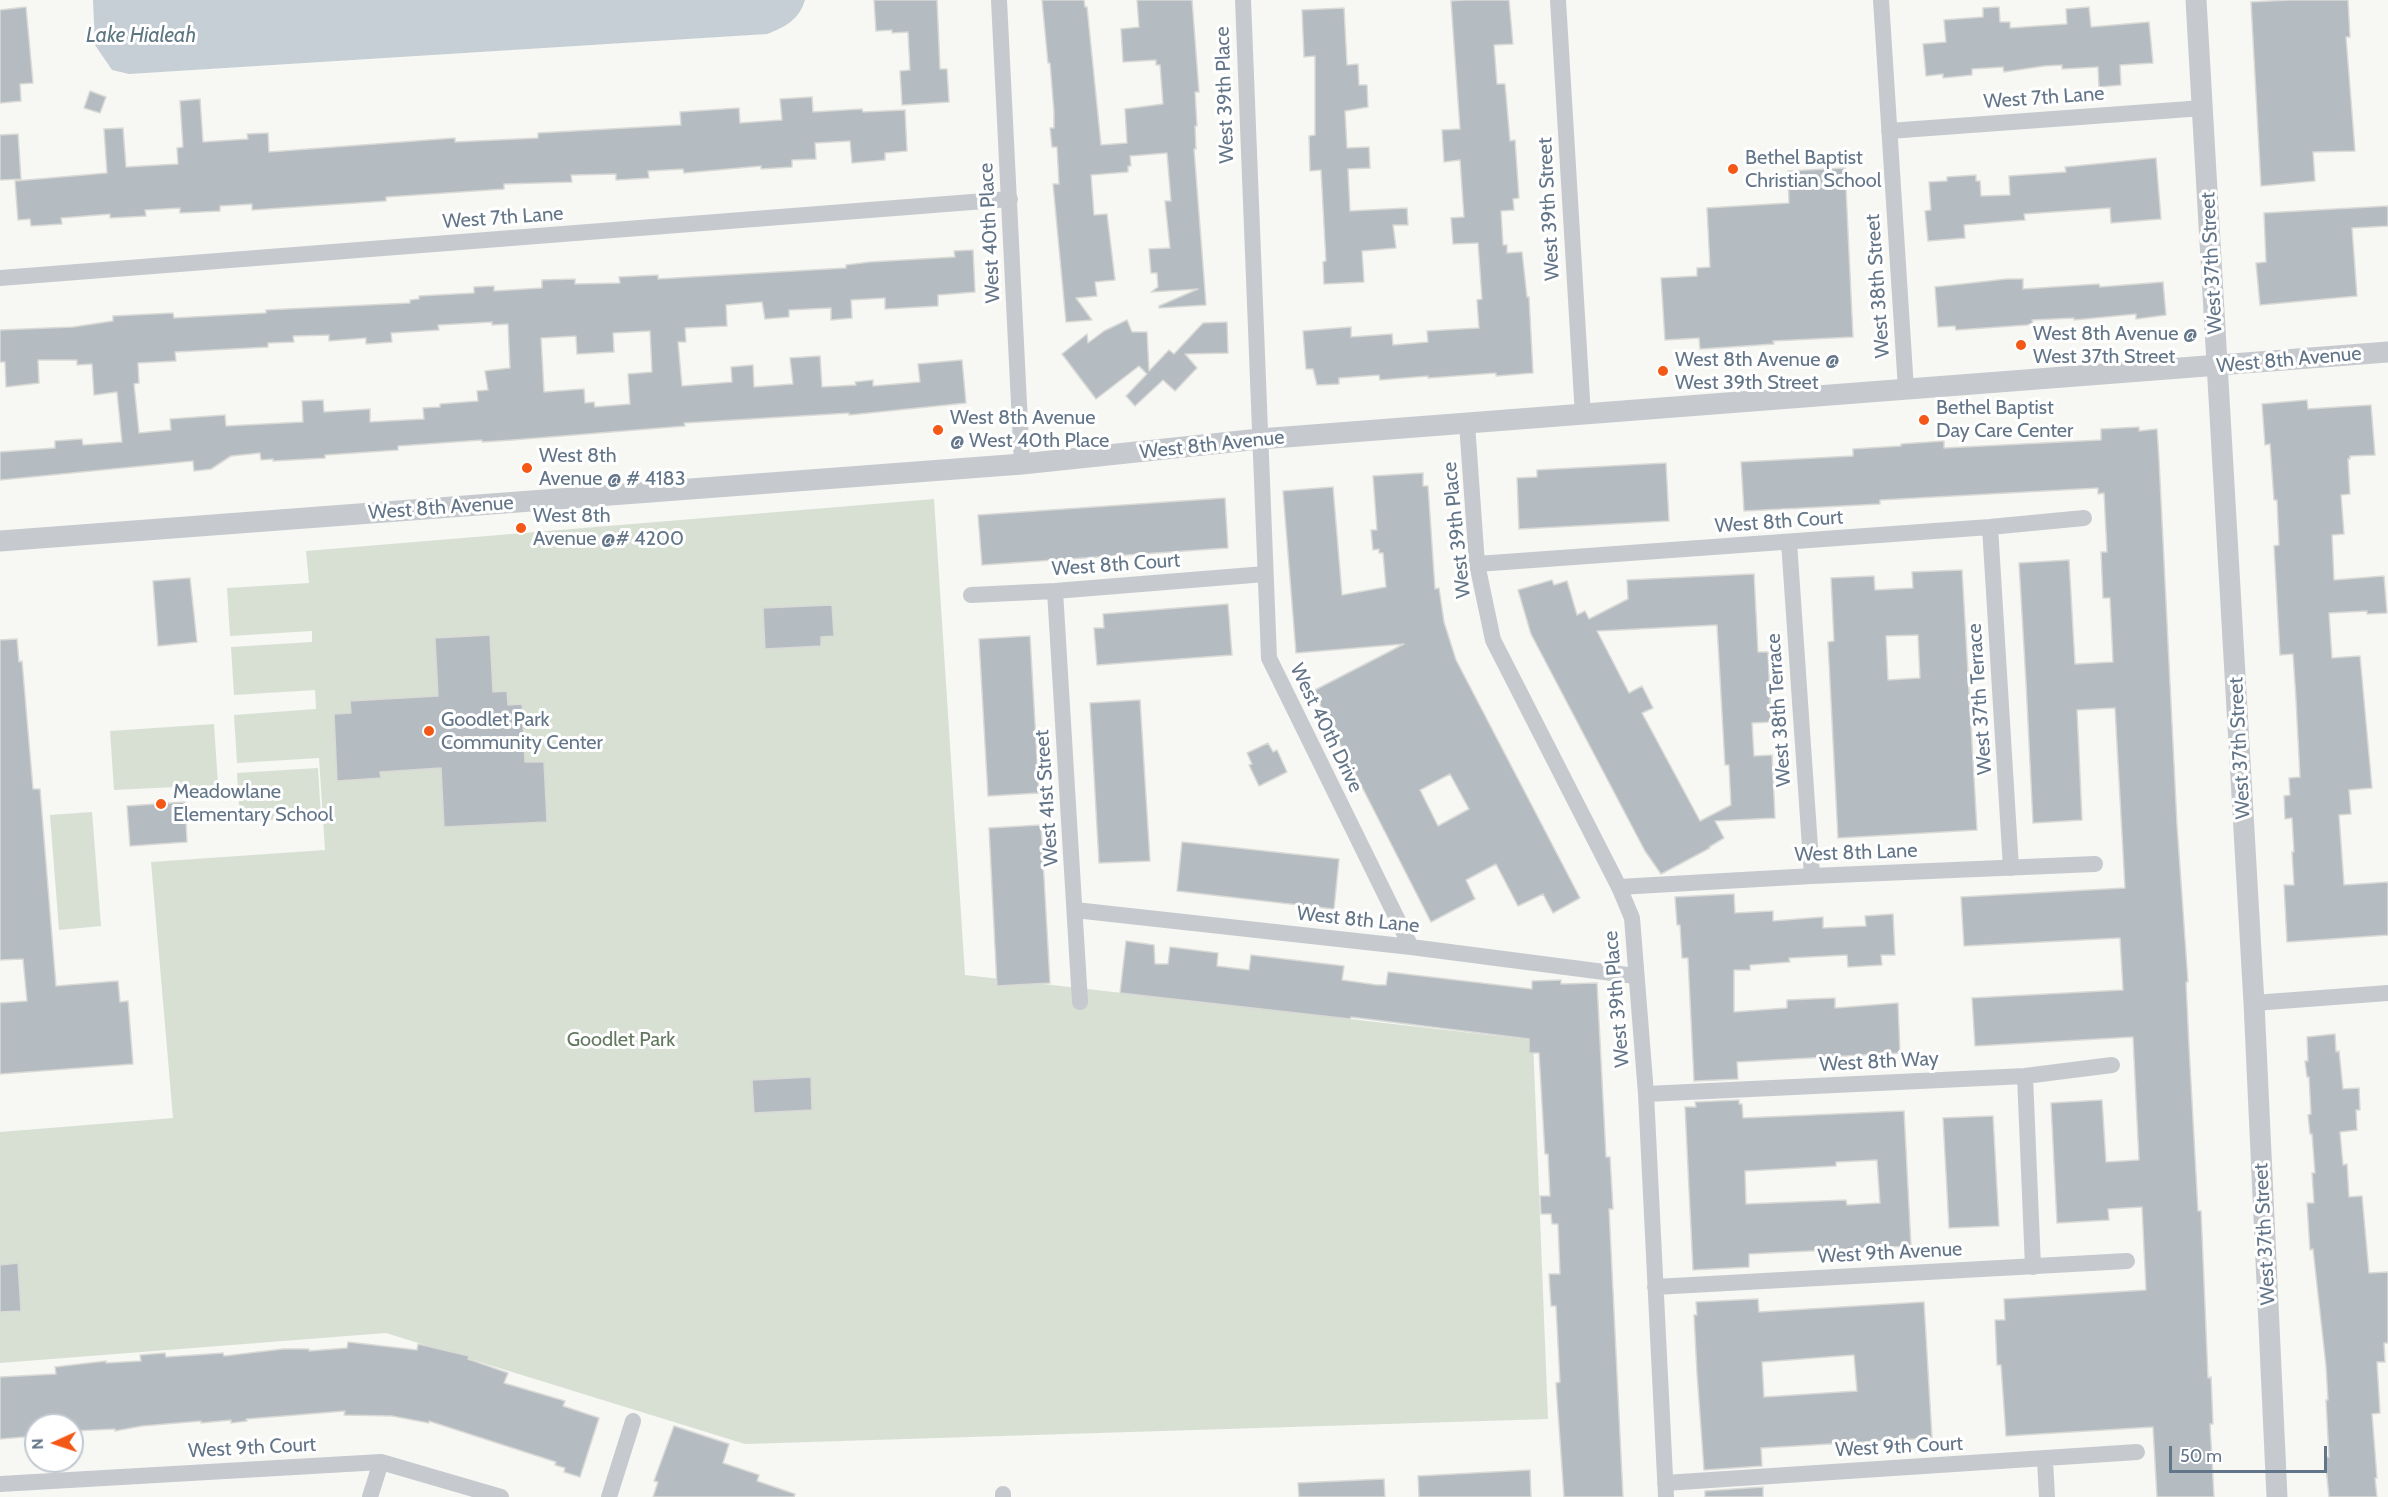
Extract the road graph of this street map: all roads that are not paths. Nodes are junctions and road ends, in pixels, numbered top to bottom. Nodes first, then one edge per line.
1 (999, 0) edge
2 (1243, 0) edge
3 (1558, 0) edge
4 (1881, 0) edge
5 (2196, 0) edge
6 (2203, 108) junction
7 (1889, 131) junction
8 (1010, 199) junction
9 (0, 278) edge
10 (2388, 352) edge
11 (2218, 366) junction
12 (1906, 389) junction
13 (1583, 416) junction
14 (1467, 424) junction
15 (1260, 439) junction
16 (1022, 464) junction
17 (2084, 518) dead end
18 (1990, 527) junction
19 (0, 541) edge
20 (1789, 542) junction
21 (1477, 564) junction
22 (1265, 574) junction
23 (1055, 591) junction
24 (971, 595) dead end
25 (2095, 864) dead end
26 (2012, 868) junction
27 (1812, 876) junction
28 (1619, 887) junction
29 (1075, 910) junction
30 (1411, 947) junction
31 (1635, 976) junction
32 (2388, 993) edge
33 (1080, 1002) dead end
34 (2254, 1003) junction
35 (2112, 1065) dead end
36 (2025, 1076) junction
37 (1646, 1094) junction
38 (2127, 1261) dead end
39 (2033, 1267) junction
40 (1655, 1287) junction
41 (633, 1421) dead end
42 (2136, 1452) dead end
43 (2045, 1460) junction
44 (381, 1462) junction
45 (0, 1484) edge
46 (1665, 1490) edge
47 (370, 1497) edge
48 (501, 1497) edge
49 (609, 1497) edge
50 (2047, 1497) edge
51 (2277, 1497) edge

1 - 8 street, West 40th Place
2 - 15 street, West 39th Place
3 - 13 street, West 39th Street
4 - 7 street, West 38th Street
5 - 6 street, West 37th Street
6 - 7 street, West 7th Lane
6 - 11 street, West 37th Street
7 - 12 street, West 38th Street
8 - 9 street, West 7th Lane
8 - 16 street, West 40th Place
10 - 11 street, West 8th Avenue
11 - 12 street, West 8th Avenue
11 - 34 street, West 37th Street
12 - 13 street, West 8th Avenue
13 - 14 street, West 8th Avenue
14 - 15 street, West 8th Avenue
14 - 21 street, West 39th Place
15 - 16 street, West 8th Avenue
15 - 22 street, West 40th Drive
16 - 19 street, West 8th Avenue
17 - 18 street, West 8th Court
18 - 20 street, West 8th Court
18 - 26 street, West 37th Terrace
20 - 21 street, West 8th Court
20 - 27 street, West 38th Terrace
21 - 28 street, West 39th Place
22 - 23 street, West 8th Court
22 - 30 street, West 40th Drive
23 - 24 street, West 8th Court
23 - 29 street, West 41st Street
25 - 26 street, West 8th Lane
26 - 27 street, West 8th Lane
27 - 28 street, West 8th Lane
28 - 31 street, West 39th Place
29 - 30 street, West 8th Lane
29 - 33 street, West 41st Street
30 - 31 street, West 8th Lane
31 - 37 street, West 39th Place
32 - 34 street
34 - 51 street, West 37th Street
35 - 36 street, West 8th Way
36 - 37 street, West 8th Way
36 - 39 street
37 - 40 street, West 39th Place
38 - 39 street, West 9th Avenue
39 - 40 street, West 9th Avenue
40 - 46 street, West 39th Place
41 - 49 street
42 - 43 street, West 9th Court
43 - 46 street, West 9th Court
43 - 50 street
44 - 45 street, West 9th Court
44 - 47 street
44 - 48 street, West 9th Court

